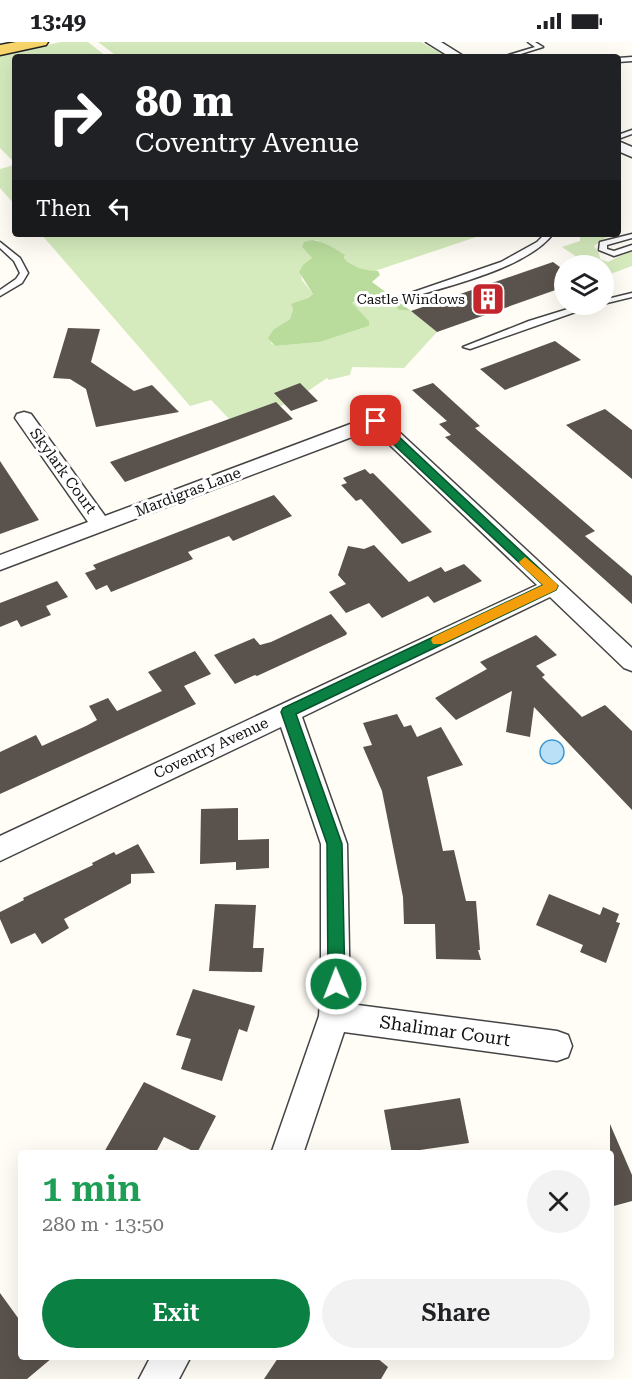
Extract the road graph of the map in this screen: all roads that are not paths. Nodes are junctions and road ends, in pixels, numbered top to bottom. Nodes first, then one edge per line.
1 (38, 42) edge
2 (432, 42) edge
3 (531, 42) edge
4 (0, 50) edge
5 (454, 54) edge
6 (515, 54) edge
7 (632, 236) edge
8 (545, 237) edge
9 (0, 244) edge
10 (632, 247) edge
11 (0, 294) edge
12 (632, 294) edge
13 (400, 298) dead end
14 (614, 299) edge
15 (558, 315) edge
16 (467, 347) dead end
17 (24, 418) dead end
18 (101, 525) junction
19 (0, 564) edge
20 (552, 586) junction
21 (632, 662) edge
22 (288, 712) junction
23 (0, 849) edge
24 (334, 1016) junction
25 (557, 1046) dead end
26 (288, 1150) edge
27 (171, 1360) edge
28 (158, 1379) edge

1 - 4 main road
2 - 5 street
3 - 6 lane
7 - 10 lane
8 - 13 lane
9 - 11 lane
12 - 14 lane
15 - 16 lane
17 - 18 street, Skylark Court
18 - 19 street, Mardigras Lane
18 - 20 street, Mardigras Lane
20 - 21 street
20 - 22 street, Coventry Avenue
22 - 23 street, Coventry Avenue
22 - 24 street
24 - 25 street, Shalimar Court
24 - 26 street
27 - 28 street

